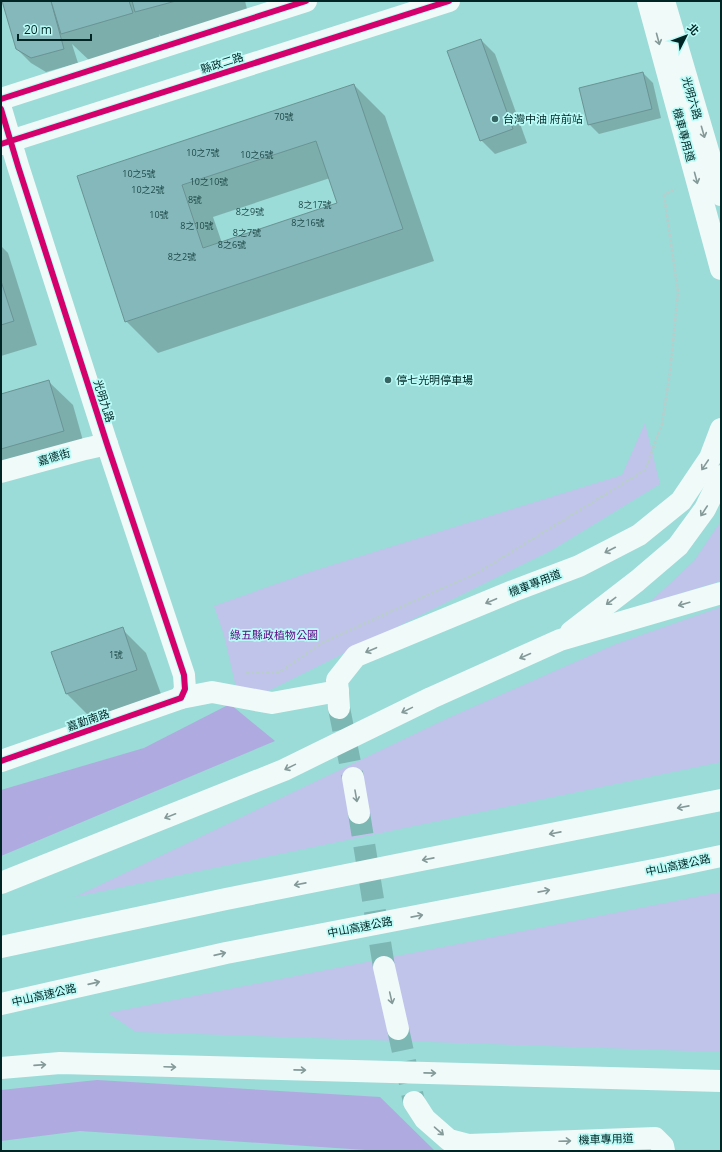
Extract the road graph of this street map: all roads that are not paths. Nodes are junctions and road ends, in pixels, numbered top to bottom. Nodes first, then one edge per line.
1 (306, 1) edge
2 (449, 1) edge
3 (648, 1) edge
4 (664, 1) edge
5 (1, 99) edge
6 (1, 109) edge
7 (5, 142) edge
8 (721, 195) edge
9 (721, 269) edge
10 (721, 429) edge
11 (107, 444) junction
12 (1, 472) edge
13 (721, 476) edge
14 (721, 593) edge
15 (560, 640) junction
16 (181, 698) junction
17 (338, 700) joint
18 (1, 761) edge
19 (353, 778) tunnel mouth
20 (721, 800) edge
21 (359, 813) tunnel mouth
22 (721, 856) edge
23 (1, 883) edge
24 (1, 947) edge
25 (384, 967) tunnel mouth
26 (1, 1004) edge
27 (398, 1029) tunnel mouth
28 (1, 1068) edge
29 (721, 1080) edge
30 (414, 1102) tunnel mouth
31 (664, 1151) edge

1 - 5 main road
2 - 7 main road, 縣政二路
3 -> 9 main road, 機車專用道
4 -> 8 main road, 光明六路
6 - 7 main road, 光明九路
7 - 11 main road, 光明九路
10 -> 17 main road, 機車專用道
11 - 12 main road, 嘉德街
11 - 16 main road, 光明九路
13 -> 15 main road
14 -> 15 main road
15 -> 23 main road
16 - 17 main road, 嘉勤南路
16 - 18 main road, 嘉勤南路
19 -> 21 main road
20 -> 24 main road
26 -> 22 main road, 中山高速公路
25 -> 27 main road
28 -> 29 main road
30 -> 31 main road, 機車專用道

